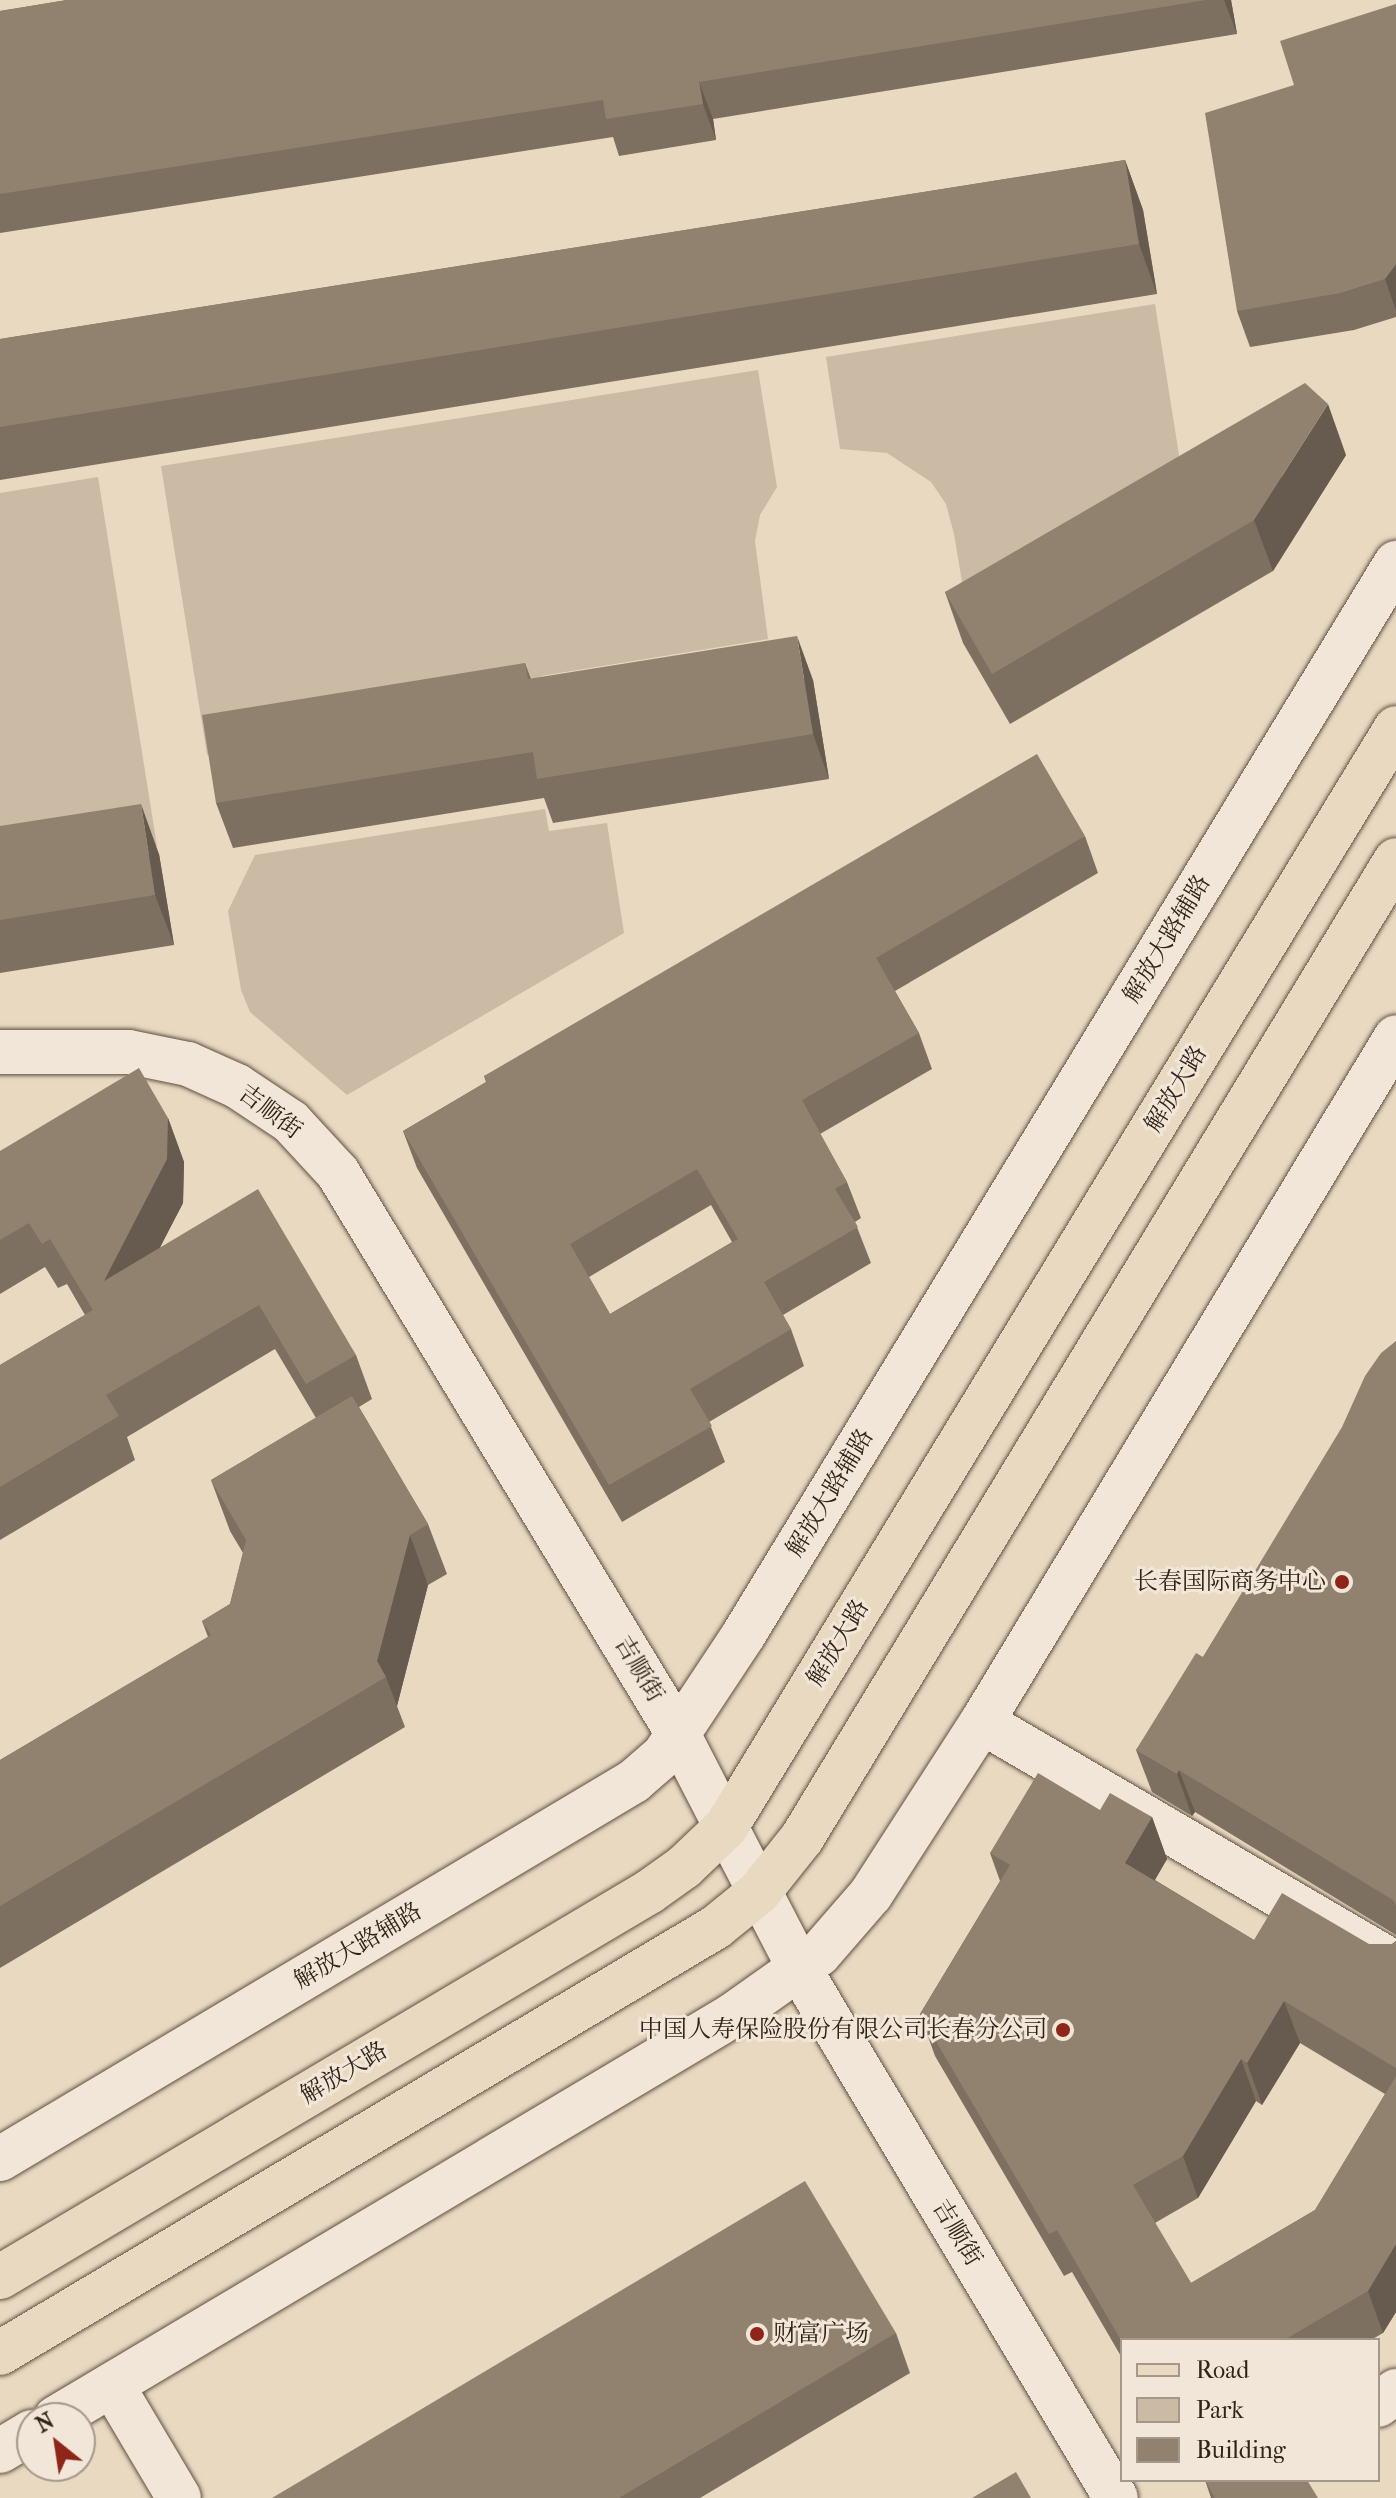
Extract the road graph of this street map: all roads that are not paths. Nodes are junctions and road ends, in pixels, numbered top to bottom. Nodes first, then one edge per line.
1 (1396, 563) edge
2 (1396, 728) edge
3 (1396, 860) edge
4 (1396, 1037) edge
5 (0, 1052) edge
6 (982, 1722) junction
7 (678, 1734) junction
8 (726, 1827) junction
9 (759, 1892) junction
10 (1396, 1964) edge
11 (800, 1970) junction
12 (0, 2159) edge
13 (0, 2277) edge
14 (0, 2353) edge
15 (112, 2385) junction
16 (1396, 2391) edge
17 (83, 2402) edge
18 (1380, 2403) edge
19 (179, 2498) edge
20 (1116, 2498) edge

1 - 7 street, 解放大路辅路
2 - 8 main road, 解放大路
3 - 9 main road
4 - 6 street
5 - 7 street, 吉顺街
6 - 10 street
6 - 11 street
7 - 8 street, 吉顺街
7 - 12 street, 解放大路辅路
8 - 9 street, 吉顺街
8 - 13 main road, 解放大路
9 - 11 street, 吉顺街
9 - 14 main road
11 - 15 street
11 - 20 street, 吉顺街
15 - 17 street
15 - 19 street
16 - 18 street

